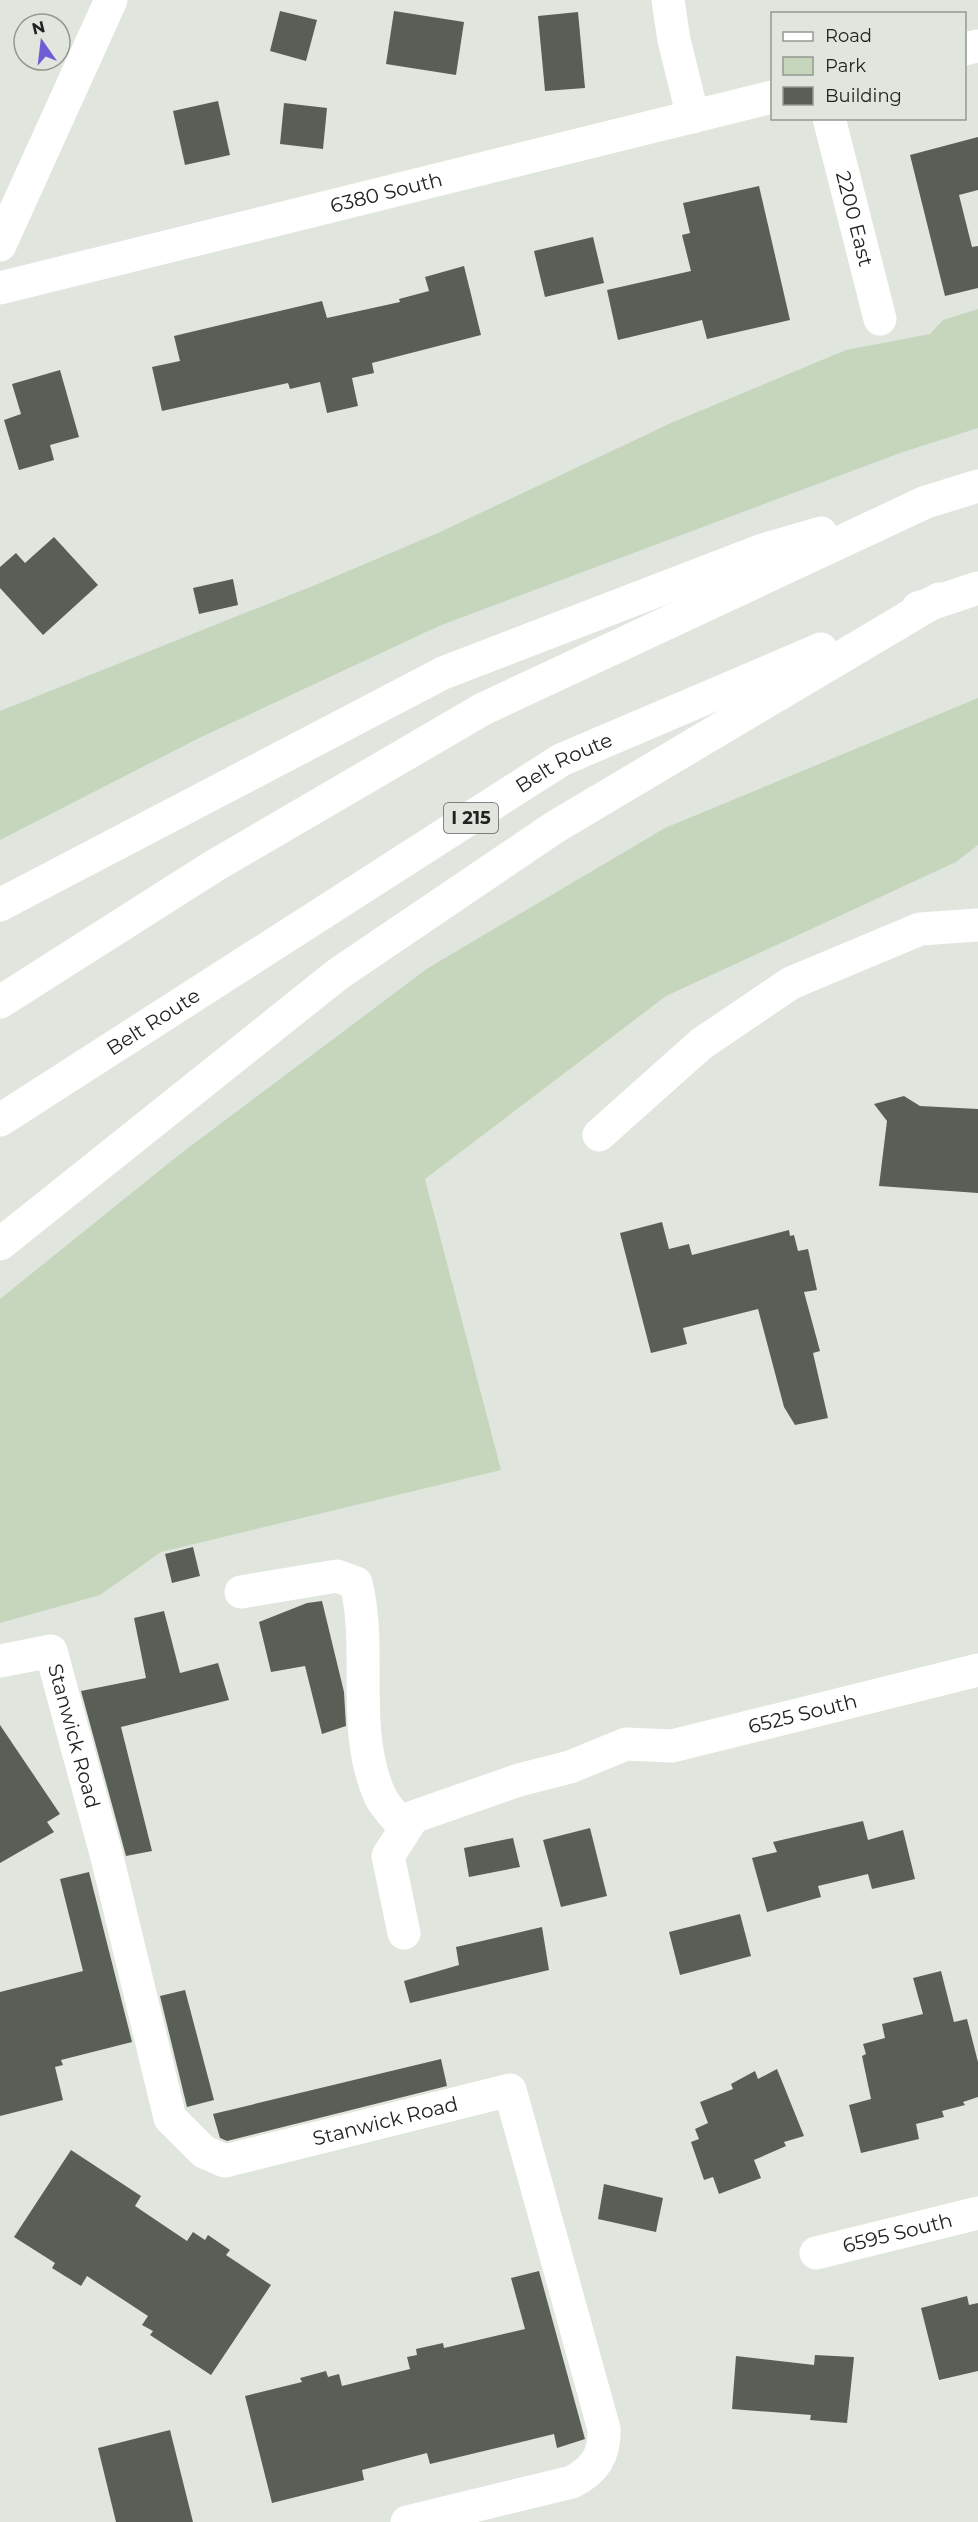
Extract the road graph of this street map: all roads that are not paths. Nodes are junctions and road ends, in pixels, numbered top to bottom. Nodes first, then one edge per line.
1 (111, 0) edge
2 (668, 0) edge
3 (771, 97) edge
4 (693, 117) junction
5 (830, 120) edge
6 (9, 206) edge
7 (0, 245) edge
8 (0, 288) edge
9 (880, 319) dead end
10 (978, 486) edge
11 (926, 502) junction
12 (978, 588) edge
13 (939, 599) junction
14 (0, 905) edge
15 (978, 925) edge
16 (0, 1002) edge
17 (0, 1120) edge
18 (599, 1135) dead end
19 (0, 1244) edge
20 (241, 1592) dead end
21 (0, 1661) edge
22 (978, 1670) edge
23 (405, 1828) junction
24 (404, 1933) dead end
25 (978, 2213) edge
26 (816, 2253) dead end
27 (407, 2522) edge

1 - 6 main road
2 - 4 main road
3 - 4 main road, 6380 South
4 - 8 main road, 6380 South
5 - 9 main road, 2200 East
6 - 7 main road
10 - 11 main road
11 - 14 main road
11 - 16 main road
12 - 13 main road, Belt Route / I 215
13 - 17 main road, Belt Route / I 215
13 - 19 main road
15 - 18 main road
20 - 23 main road
21 - 27 main road, Stanwick Road
22 - 23 main road, 6525 South
23 - 24 main road
25 - 26 main road, 6595 South

